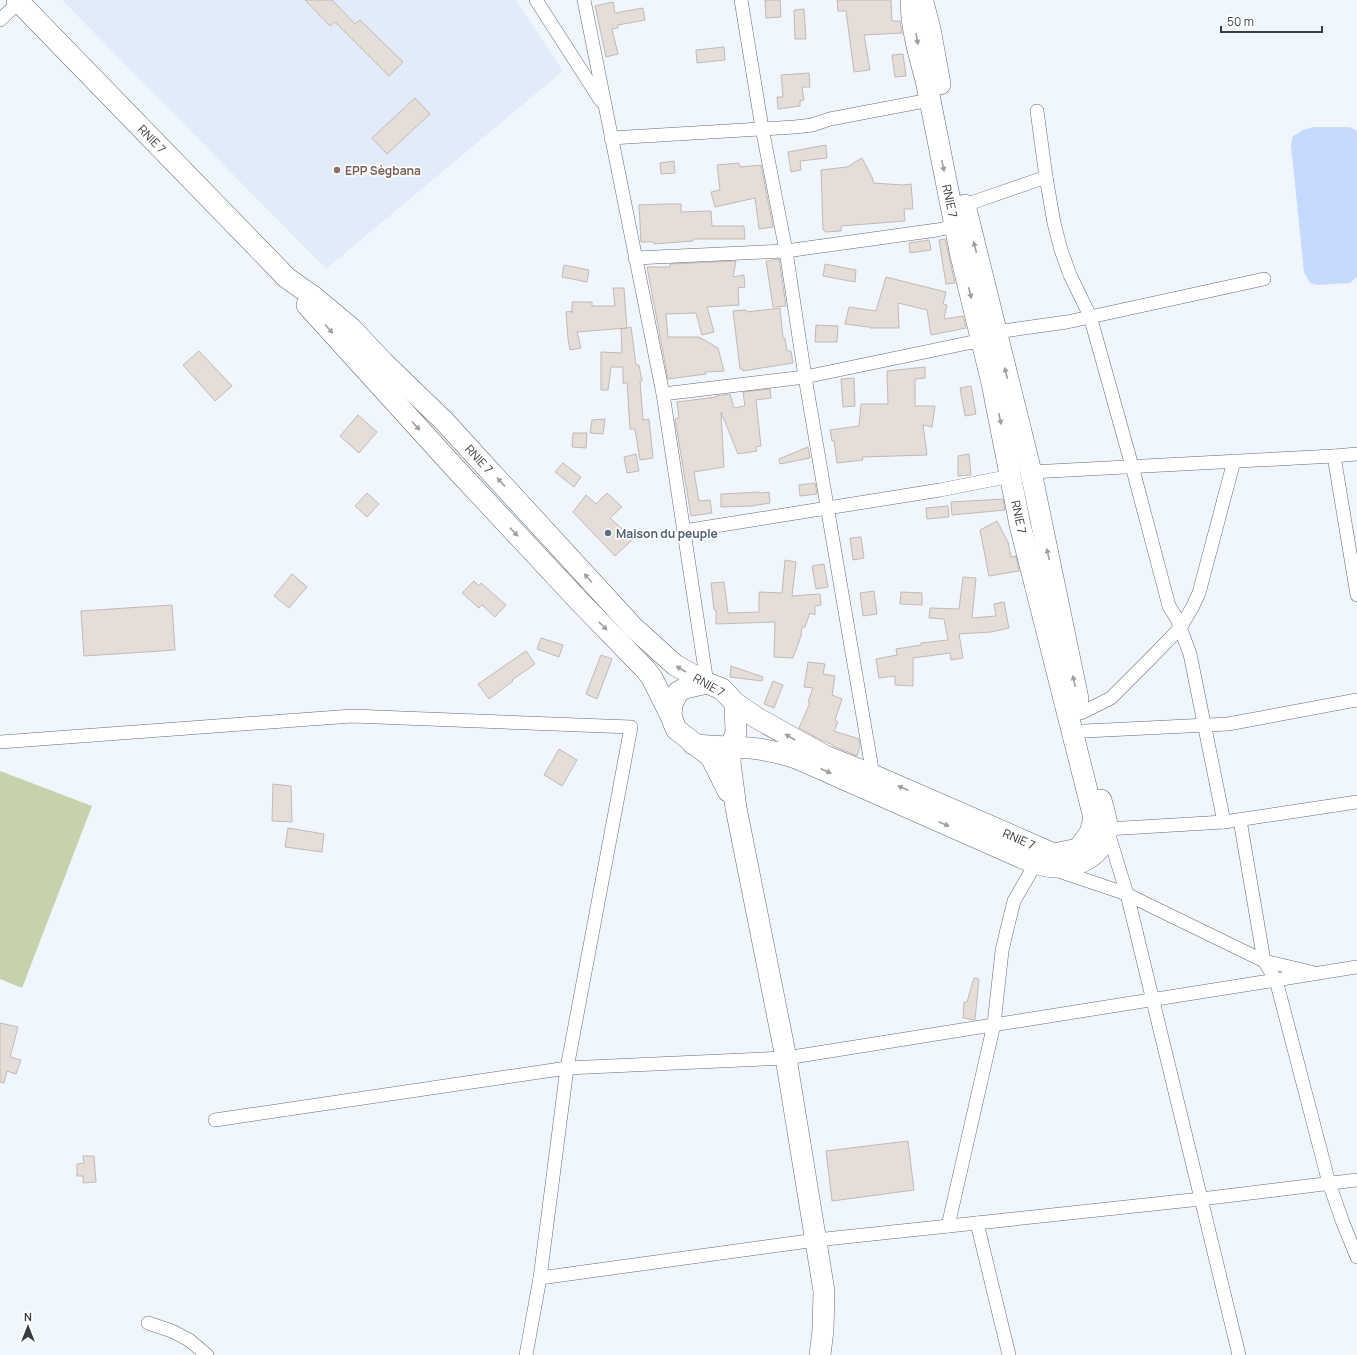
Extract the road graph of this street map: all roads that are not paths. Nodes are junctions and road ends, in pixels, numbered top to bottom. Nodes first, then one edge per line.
1 (536, 0) edge
2 (584, 0) edge
3 (740, 0) edge
4 (911, 0) edge
5 (922, 0) edge
6 (18, 1) edge
7 (0, 20) edge
8 (930, 100) junction
9 (605, 108) junction
10 (1037, 111) dead end
11 (762, 128) junction
12 (611, 138) junction
13 (1046, 177) junction
14 (964, 205) junction
15 (955, 226) junction
16 (786, 251) junction
17 (635, 258) junction
18 (287, 278) junction
19 (1264, 279) dead end
20 (1090, 316) junction
21 (989, 336) junction
22 (805, 377) junction
23 (664, 394) junction
24 (1357, 454) edge
25 (1334, 456) junction
26 (1234, 461) junction
27 (1132, 466) junction
28 (1031, 472) junction
29 (1011, 476) junction
30 (827, 508) junction
31 (684, 531) junction
32 (1357, 594) edge
33 (1180, 628) junction
34 (707, 683) junction
35 (1357, 700) edge
36 (735, 703) junction
37 (671, 716) junction
38 (1083, 722) junction
39 (1204, 726) junction
40 (0, 742) edge
41 (693, 744) junction
42 (731, 747) junction
43 (873, 775) junction
44 (1357, 802) edge
45 (736, 808) junction
46 (1240, 820) junction
47 (1224, 822) junction
48 (1107, 829) junction
49 (1054, 861) junction
50 (1127, 894) junction
51 (1264, 961) junction
52 (1357, 967) edge
53 (1317, 974) junction
54 (1276, 980) junction
55 (1152, 1000) junction
56 (994, 1024) junction
57 (786, 1058) junction
58 (567, 1068) junction
59 (215, 1120) dead end
60 (1357, 1180) edge
61 (1329, 1183) junction
62 (1202, 1199) junction
63 (977, 1223) junction
64 (948, 1226) junction
65 (816, 1240) junction
66 (1357, 1257) edge
67 (540, 1278) junction
68 (148, 1323) dead end
69 (207, 1355) edge
70 (526, 1355) edge
71 (820, 1355) edge
72 (1009, 1355) edge
73 (1239, 1355) edge

1 - 9 street
2 - 9 street
3 - 11 street
4 -> 8 main road, RNIE 7 / RNIE 7
5 - 14 main road, RNIE 7 / RNIE 7
6 - 7 street
6 - 18 main road, RNIE 7 / RNIE 7
8 - 11 street
8 -> 15 main road, RNIE 7 / RNIE 7
9 - 12 street
10 - 13 street
11 - 12 street
11 - 16 street
12 - 17 street
13 - 14 street
13 - 20 street
21 -> 14 main road, RNIE 7 / RNIE 7
15 - 16 street
15 -> 21 main road, RNIE 7 / RNIE 7
16 - 17 street
16 - 22 street
17 - 23 street
34 -> 18 main road, RNIE 7 / RNIE 7
18 -> 37 main road, RNIE 7 / RNIE 7
19 - 20 street
20 - 21 street
20 - 27 street
21 - 22 street
28 -> 21 main road, RNIE 7 / RNIE 7
21 -> 29 main road, RNIE 7 / RNIE 7
22 - 23 street
22 - 30 street
23 - 31 street
24 - 25 street
25 - 26 street
25 - 32 street
26 - 27 street
26 - 33 street
27 - 28 street
27 - 33 street
38 -> 28 main road, RNIE 7 / RNIE 7
29 - 30 street
29 - 49 main road, RNIE 7 / RNIE 7
30 - 31 street
30 - 43 street
31 - 34 street
33 - 38 street
33 - 39 street
34 - 36 main road, RNIE 7 / RNIE 7
34 - 37 main road
35 - 39 street
36 - 42 main road
43 -> 36 main road, RNIE 7 / RNIE 7
37 - 41 main road
38 - 39 street
38 - 48 main road, RNIE 7 / RNIE 7
39 - 47 street
40 - 58 street
41 - 42 main road, RNIE 7 / RNIE 7
41 - 45 main road
42 - 45 main road
42 -> 49 main road, RNIE 7 / RNIE 7
49 -> 43 main road, RNIE 7 / RNIE 7
44 - 46 street
45 - 57 main road
46 - 47 street
46 - 51 street
47 - 48 street
48 - 49 main road
48 - 50 street
49 - 50 street
49 - 50 street
49 - 56 street
50 - 51 street
50 - 55 street
51 - 53 street
51 - 54 street
52 - 53 street
53 - 54 street
54 - 55 street
54 - 61 street
55 - 56 street
55 - 62 street
56 - 57 street
56 - 64 street
57 - 58 street
57 - 65 main road
58 - 59 street
58 - 67 street
60 - 61 street
61 - 62 street
61 - 66 street
62 - 63 street
62 - 73 street
63 - 64 street
63 - 72 street
64 - 65 street
65 - 67 street
65 - 71 main road
67 - 70 street
68 - 69 street

